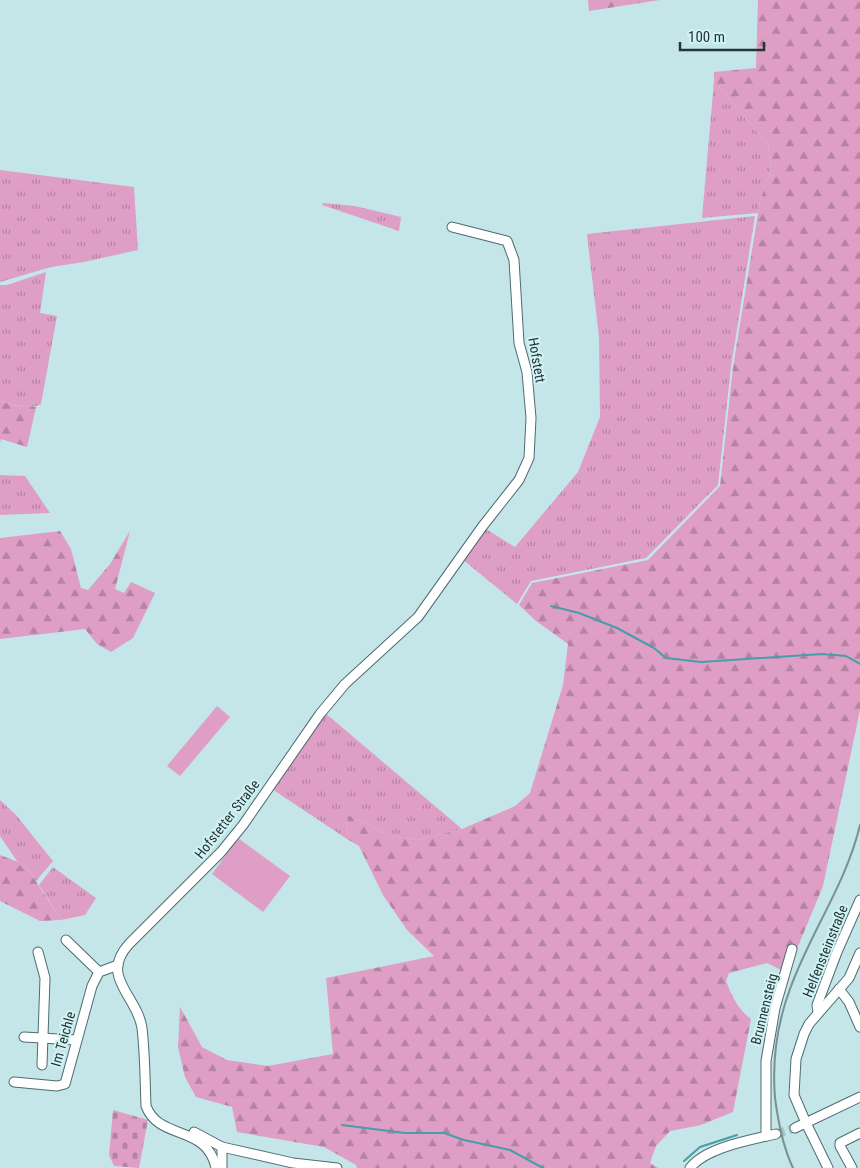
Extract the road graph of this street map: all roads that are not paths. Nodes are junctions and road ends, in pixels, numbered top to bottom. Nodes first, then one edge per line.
1 (452, 227) dead end
2 (482, 527) joint
3 (860, 900) edge
4 (66, 940) dead end
5 (792, 949) dead end
6 (38, 952) dead end
7 (860, 952) edge
8 (118, 965) junction
9 (857, 965) edge
10 (99, 972) junction
11 (839, 989) junction
12 (818, 1012) junction
13 (860, 1027) edge
14 (24, 1037) dead end
15 (44, 1038) junction
16 (76, 1040) junction
17 (42, 1066) dead end
18 (14, 1082) dead end
19 (857, 1099) edge
20 (806, 1123) junction
21 (795, 1128) tunnel mouth
22 (860, 1133) edge
23 (183, 1134) junction
24 (776, 1134) tunnel mouth
25 (766, 1136) junction
26 (222, 1147) junction
27 (293, 1163) junction
28 (216, 1168) edge
29 (222, 1168) edge
30 (279, 1168) edge
31 (336, 1168) edge
32 (690, 1168) edge
33 (828, 1168) edge
34 (852, 1168) edge

1 - 2 street, Hofstett
2 - 8 street, Hofstetter Straße
3 - 12 street, Helfensteinstraße
4 - 10 street
5 - 25 street, Brunnensteig
6 - 15 street
7 - 9 street, Helfensteinstraße
8 - 10 street
8 - 23 street
9 - 11 street, Helfensteinstraße
10 - 16 street, Im Teichle
11 - 12 street, Helfensteinstraße
11 - 13 street
12 - 20 street, Helfensteinstraße
14 - 15 street
15 - 16 street
15 - 17 street
16 - 18 street, Im Teichle
19 - 20 street
20 - 21 street
20 - 33 street, Helfensteinstraße
22 - 34 street
23 - 26 street
23 - 28 street
24 - 25 street
25 - 32 street
26 - 27 street
26 - 29 street
27 - 30 street
27 - 31 street

